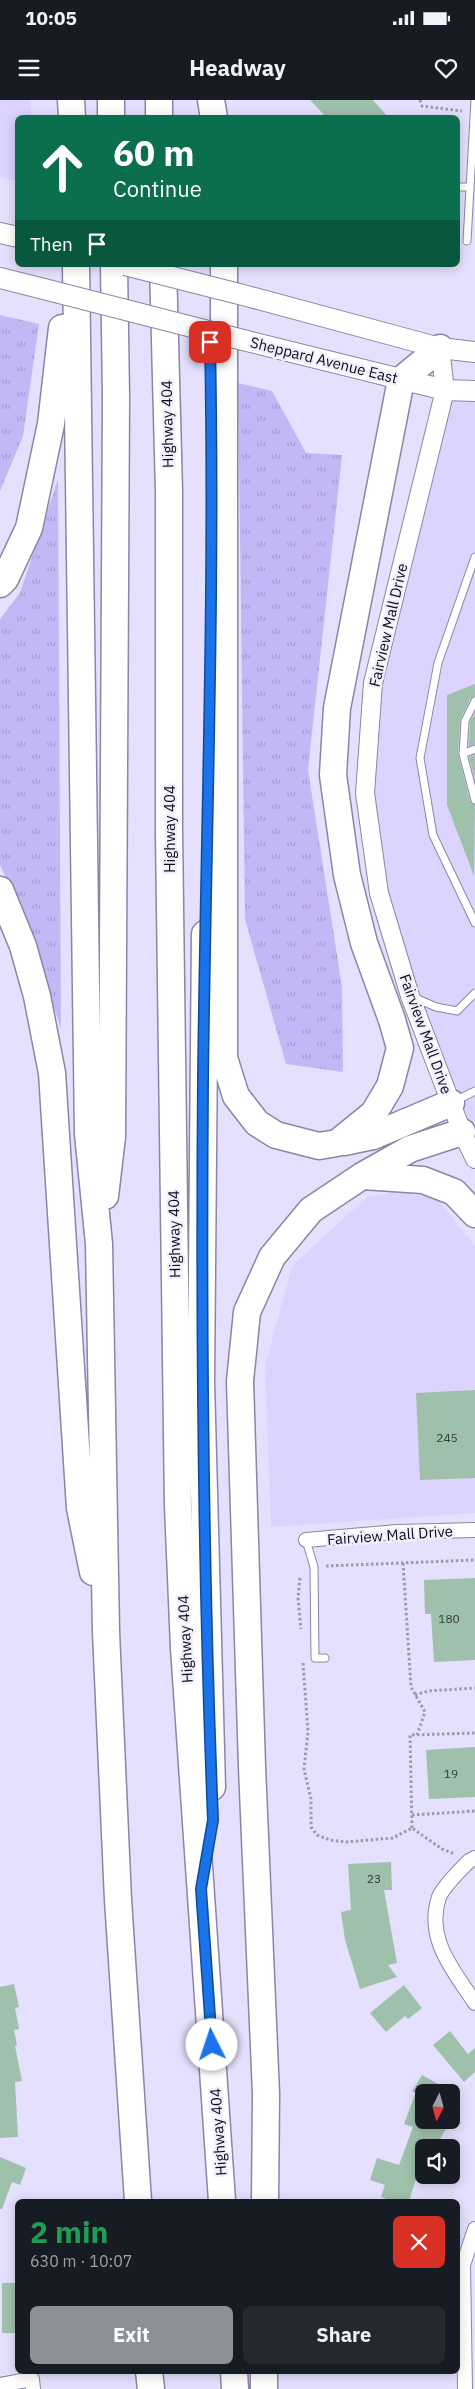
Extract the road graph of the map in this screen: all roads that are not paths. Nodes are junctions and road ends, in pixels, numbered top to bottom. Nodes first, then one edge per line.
1 (71, 100) edge
2 (111, 100) edge
3 (159, 100) edge
4 (206, 100) edge
5 (211, 100) edge
6 (475, 100) edge
7 (474, 113) edge
8 (72, 115) edge
9 (111, 115) edge
10 (159, 115) edge
11 (206, 115) edge
12 (214, 115) edge
13 (460, 186) edge
14 (469, 187) junction
15 (0, 233) edge
16 (15, 236) edge
17 (467, 241) dead end
18 (68, 267) edge
19 (76, 267) edge
20 (114, 267) edge
21 (133, 267) edge
22 (163, 267) edge
23 (209, 267) edge
24 (224, 267) edge
25 (0, 278) edge
26 (440, 348) junction
27 (475, 352) edge
28 (401, 380) junction
29 (445, 390) junction
30 (475, 391) edge
31 (475, 557) edge
32 (0, 584) edge
33 (475, 701) edge
34 (475, 749) edge
35 (463, 754) junction
36 (475, 800) edge
37 (0, 890) edge
38 (475, 923) edge
39 (475, 993) edge
40 (410, 996) junction
41 (475, 1092) edge
42 (451, 1103) junction
43 (465, 1130) junction
44 (337, 1143) junction
45 (475, 1159) edge
46 (362, 1176) junction
47 (475, 1214) edge
48 (99, 1244) junction
49 (475, 1530) edge
50 (306, 1540) joint
51 (106, 1632) junction
52 (325, 1658) dead end
53 (472, 1859) edge
54 (201, 1889) junction
55 (475, 2004) edge
56 (138, 2199) edge
57 (222, 2199) edge
58 (265, 2199) edge
59 (475, 2229) edge
60 (469, 2342) edge
61 (149, 2374) edge
62 (234, 2374) edge
63 (264, 2374) edge
64 (33, 2384) edge
65 (0, 2385) edge
66 (151, 2389) edge
67 (235, 2389) edge
68 (264, 2389) edge
69 (464, 2389) edge

1 - 8 highway
2 - 9 highway
3 - 10 highway
4 - 11 highway
5 - 12 highway
6 - 7 lane
7 - 14 lane
13 - 14 lane
14 - 17 lane
15 - 16 main road
18 - 32 highway
19 - 48 highway
20 - 48 highway
21 - 26 main road, bridge
22 - 54 highway, Highway 404
23 - 54 highway
24 - 44 highway
25 - 28 main road, Sheppard Avenue East, bridge
26 - 27 main road
26 - 28 highway
26 - 29 street, Fairview Mall Drive
28 - 29 main road, Sheppard Avenue East
28 - 44 highway
29 - 30 main road, Sheppard Avenue East
29 - 40 street, Fairview Mall Drive
31 - 38 lane
33 - 35 lane
34 - 35 lane
35 - 36 lane
37 - 51 highway
39 - 40 lane
40 - 42 street, Fairview Mall Drive
41 - 42 lane
42 - 43 street, Fairview Mall Drive
42 - 44 highway
43 - 45 street, Fairview Mall Drive
43 - 46 highway
46 - 47 highway
46 - 58 highway
48 - 51 highway
49 - 50 street, Fairview Mall Drive
50 - 52 lane
51 - 56 highway
53 - 55 street
54 - 57 highway, Highway 404
59 - 60 street
60 - 69 street
61 - 66 highway
62 - 67 highway
63 - 68 highway
64 - 65 street

